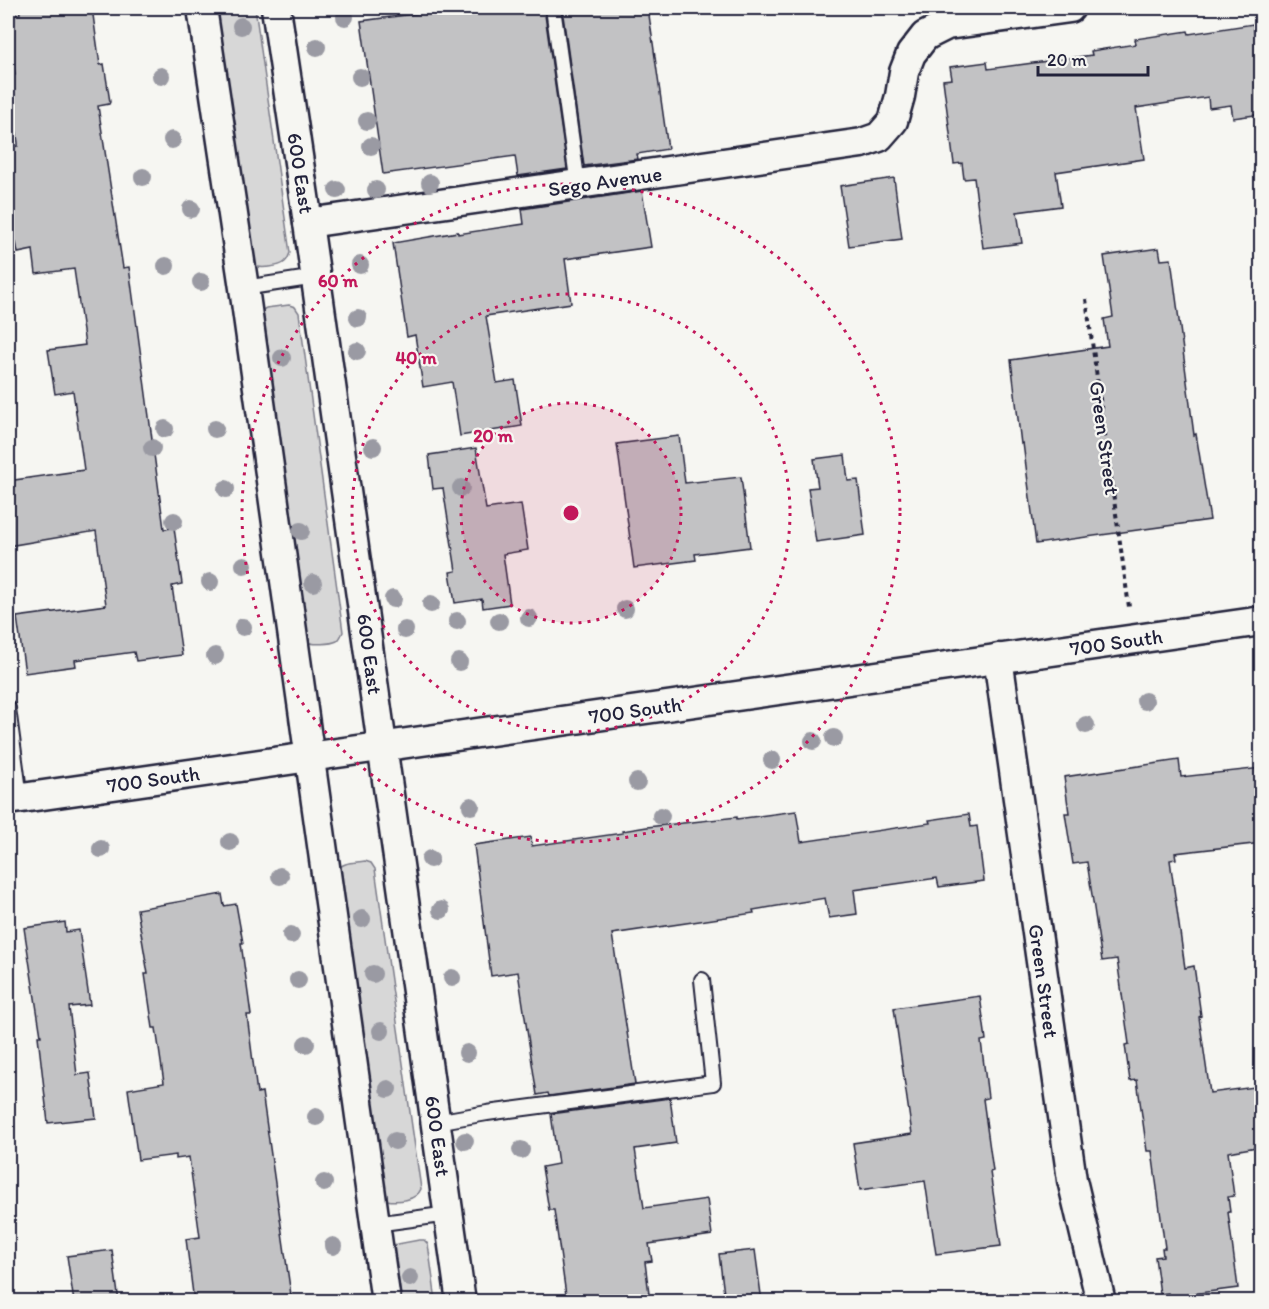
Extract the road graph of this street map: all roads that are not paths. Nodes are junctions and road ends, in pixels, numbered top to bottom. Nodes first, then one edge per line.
1 (202, 8) edge
2 (276, 8) edge
3 (553, 8) edge
4 (1070, 8) edge
5 (578, 185) junction
6 (308, 223) junction
7 (316, 278) junction
8 (244, 288) junction
9 (1262, 621) edge
10 (998, 658) junction
11 (8, 708) edge
12 (382, 746) junction
13 (310, 756) junction
14 (14, 799) edge
15 (702, 980) dead end
16 (436, 1122) junction
17 (449, 1214) junction
18 (375, 1224) junction
19 (386, 1302) edge
20 (461, 1302) edge
21 (1101, 1302) edge

1 - 8 street
2 - 6 street, 600 East
3 - 5 lane
4 - 5 street, Sego Avenue
5 - 6 street, Sego Avenue
6 - 7 street, 600 East
7 - 8 lane
7 - 12 street, 600 East
8 - 13 street
9 - 10 street, 700 South
10 - 12 street, 700 South
10 - 21 street, Green Street
11 - 14 lane
12 - 13 street, 700 South
12 - 16 street, 600 East
13 - 14 street, 700 South
13 - 18 street
15 - 16 lane
16 - 17 street, 600 East
17 - 18 lane
17 - 20 street, 600 East
18 - 19 street

